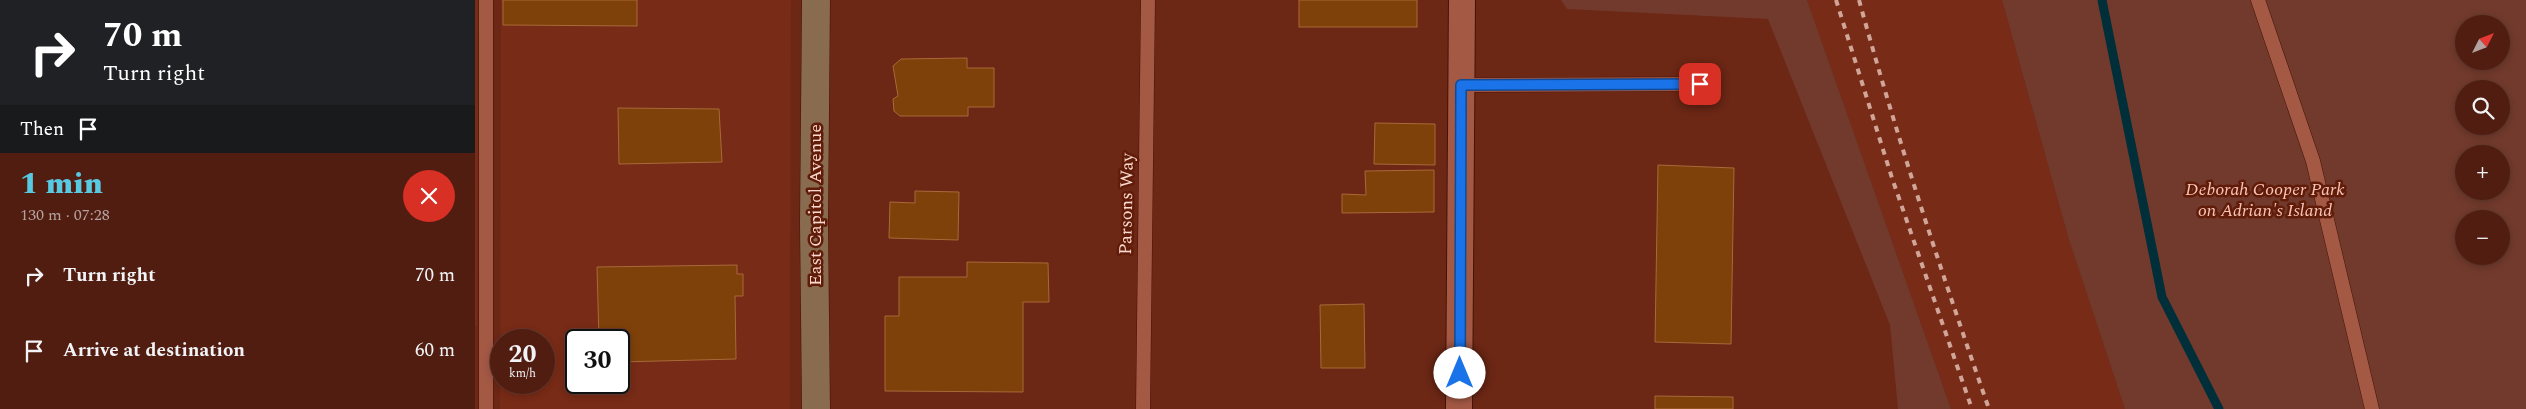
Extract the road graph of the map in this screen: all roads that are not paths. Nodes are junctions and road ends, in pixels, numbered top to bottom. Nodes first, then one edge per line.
1 (486, 0) edge
2 (816, 0) edge
3 (1148, 0) edge
4 (1462, 0) edge
5 (2258, 0) edge
6 (1700, 84) dead end
7 (1461, 85) junction
8 (486, 409) edge
9 (816, 409) edge
10 (1143, 409) edge
11 (1459, 409) edge
12 (2372, 409) edge

1 - 8 lane
2 - 9 street, East Capitol Avenue
3 - 10 lane, Parsons Way
4 - 7 street
5 - 12 lane
6 - 7 lane
7 - 11 street

